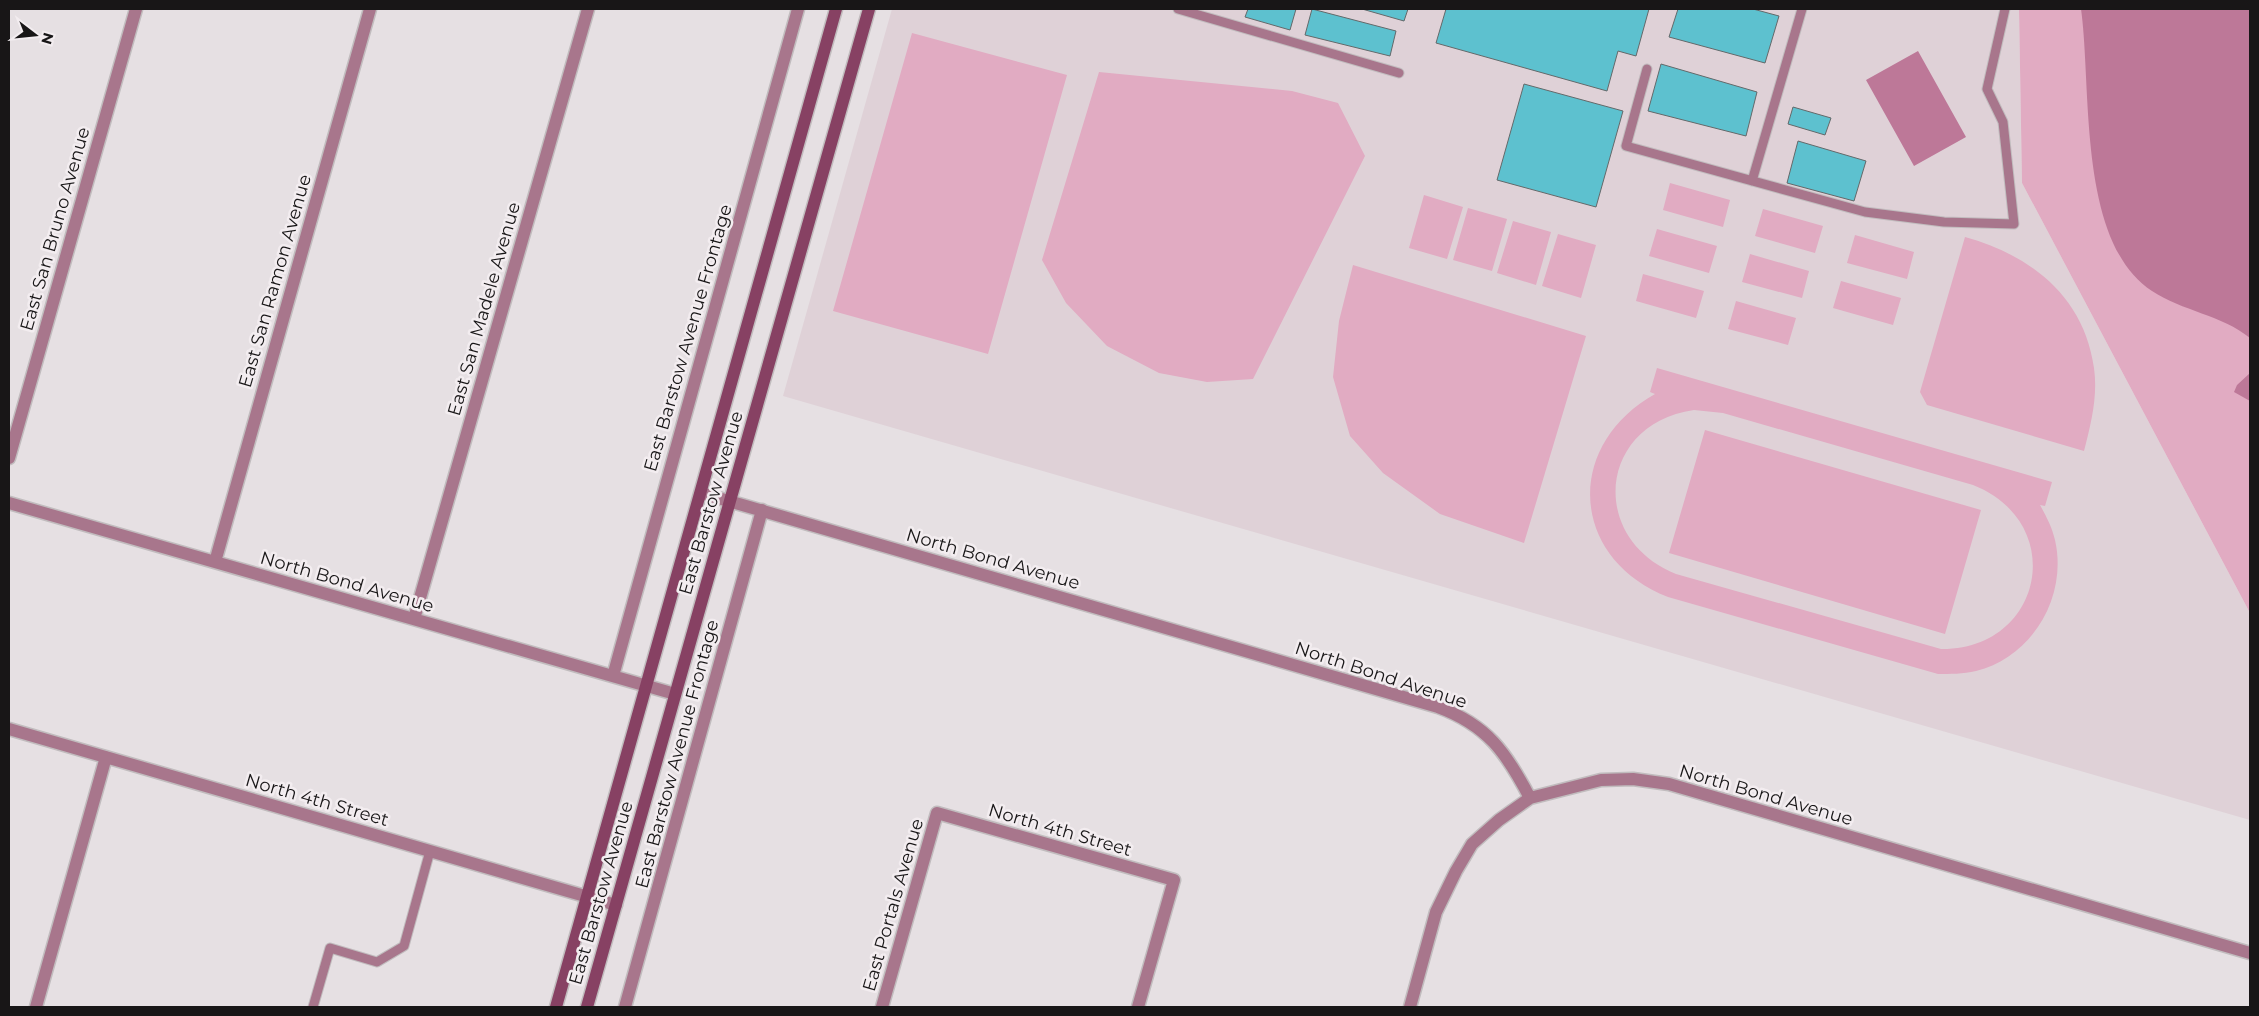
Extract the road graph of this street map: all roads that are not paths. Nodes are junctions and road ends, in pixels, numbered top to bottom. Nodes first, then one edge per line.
1 (136, 9) edge
2 (370, 9) edge
3 (588, 9) edge
4 (798, 9) edge
5 (836, 9) edge
6 (869, 9) edge
7 (1178, 9) edge
8 (1802, 9) edge
9 (2005, 9) edge
10 (1647, 69) dead end
11 (1398, 73) dead end
12 (1752, 181) junction
13 (9, 458) edge
14 (701, 493) junction
15 (731, 501) junction
16 (9, 503) edge
17 (762, 510) junction
18 (214, 562) junction
19 (414, 619) junction
20 (613, 676) junction
21 (646, 685) junction
22 (675, 694) junction
23 (9, 729) edge
24 (106, 757) junction
25 (1530, 798) junction
26 (937, 813) joint
27 (430, 851) junction
28 (587, 896) junction
29 (616, 904) junction
30 (2250, 953) edge
31 (36, 1007) edge
32 (313, 1007) edge
33 (556, 1007) edge
34 (587, 1007) edge
35 (625, 1007) edge
36 (882, 1007) edge
37 (1138, 1007) edge
38 (1410, 1007) edge

1 - 13 street, East San Bruno Avenue
2 - 18 street, East San Ramon Avenue
3 - 19 street, East San Madele Avenue
4 - 20 street, East Barstow Avenue Frontage
5 - 14 main road, East Barstow Avenue
6 - 15 main road, East Barstow Avenue
7 - 11 lane
8 - 12 lane
9 - 12 lane
10 - 12 lane
14 - 15 street, North Bond Avenue
14 - 21 main road, East Barstow Avenue
15 - 17 street, North Bond Avenue
15 - 22 main road, East Barstow Avenue
16 - 18 street, North Bond Avenue
17 - 25 street, North Bond Avenue
17 - 35 street, East Barstow Avenue Frontage
18 - 19 street, North Bond Avenue
19 - 20 street, North Bond Avenue
20 - 21 street, North Bond Avenue
21 - 22 street, North Bond Avenue
21 - 28 main road, East Barstow Avenue
22 - 29 main road, East Barstow Avenue
23 - 24 street, North 4th Street
24 - 27 street, North 4th Street
24 - 31 street
25 - 30 street, North Bond Avenue
25 - 38 street
26 - 36 street, East Portals Avenue
26 - 37 street, North 4th Street
27 - 28 street, North 4th Street
27 - 32 lane
28 - 29 street, North 4th Street
28 - 33 main road, East Barstow Avenue
29 - 34 main road, East Barstow Avenue

